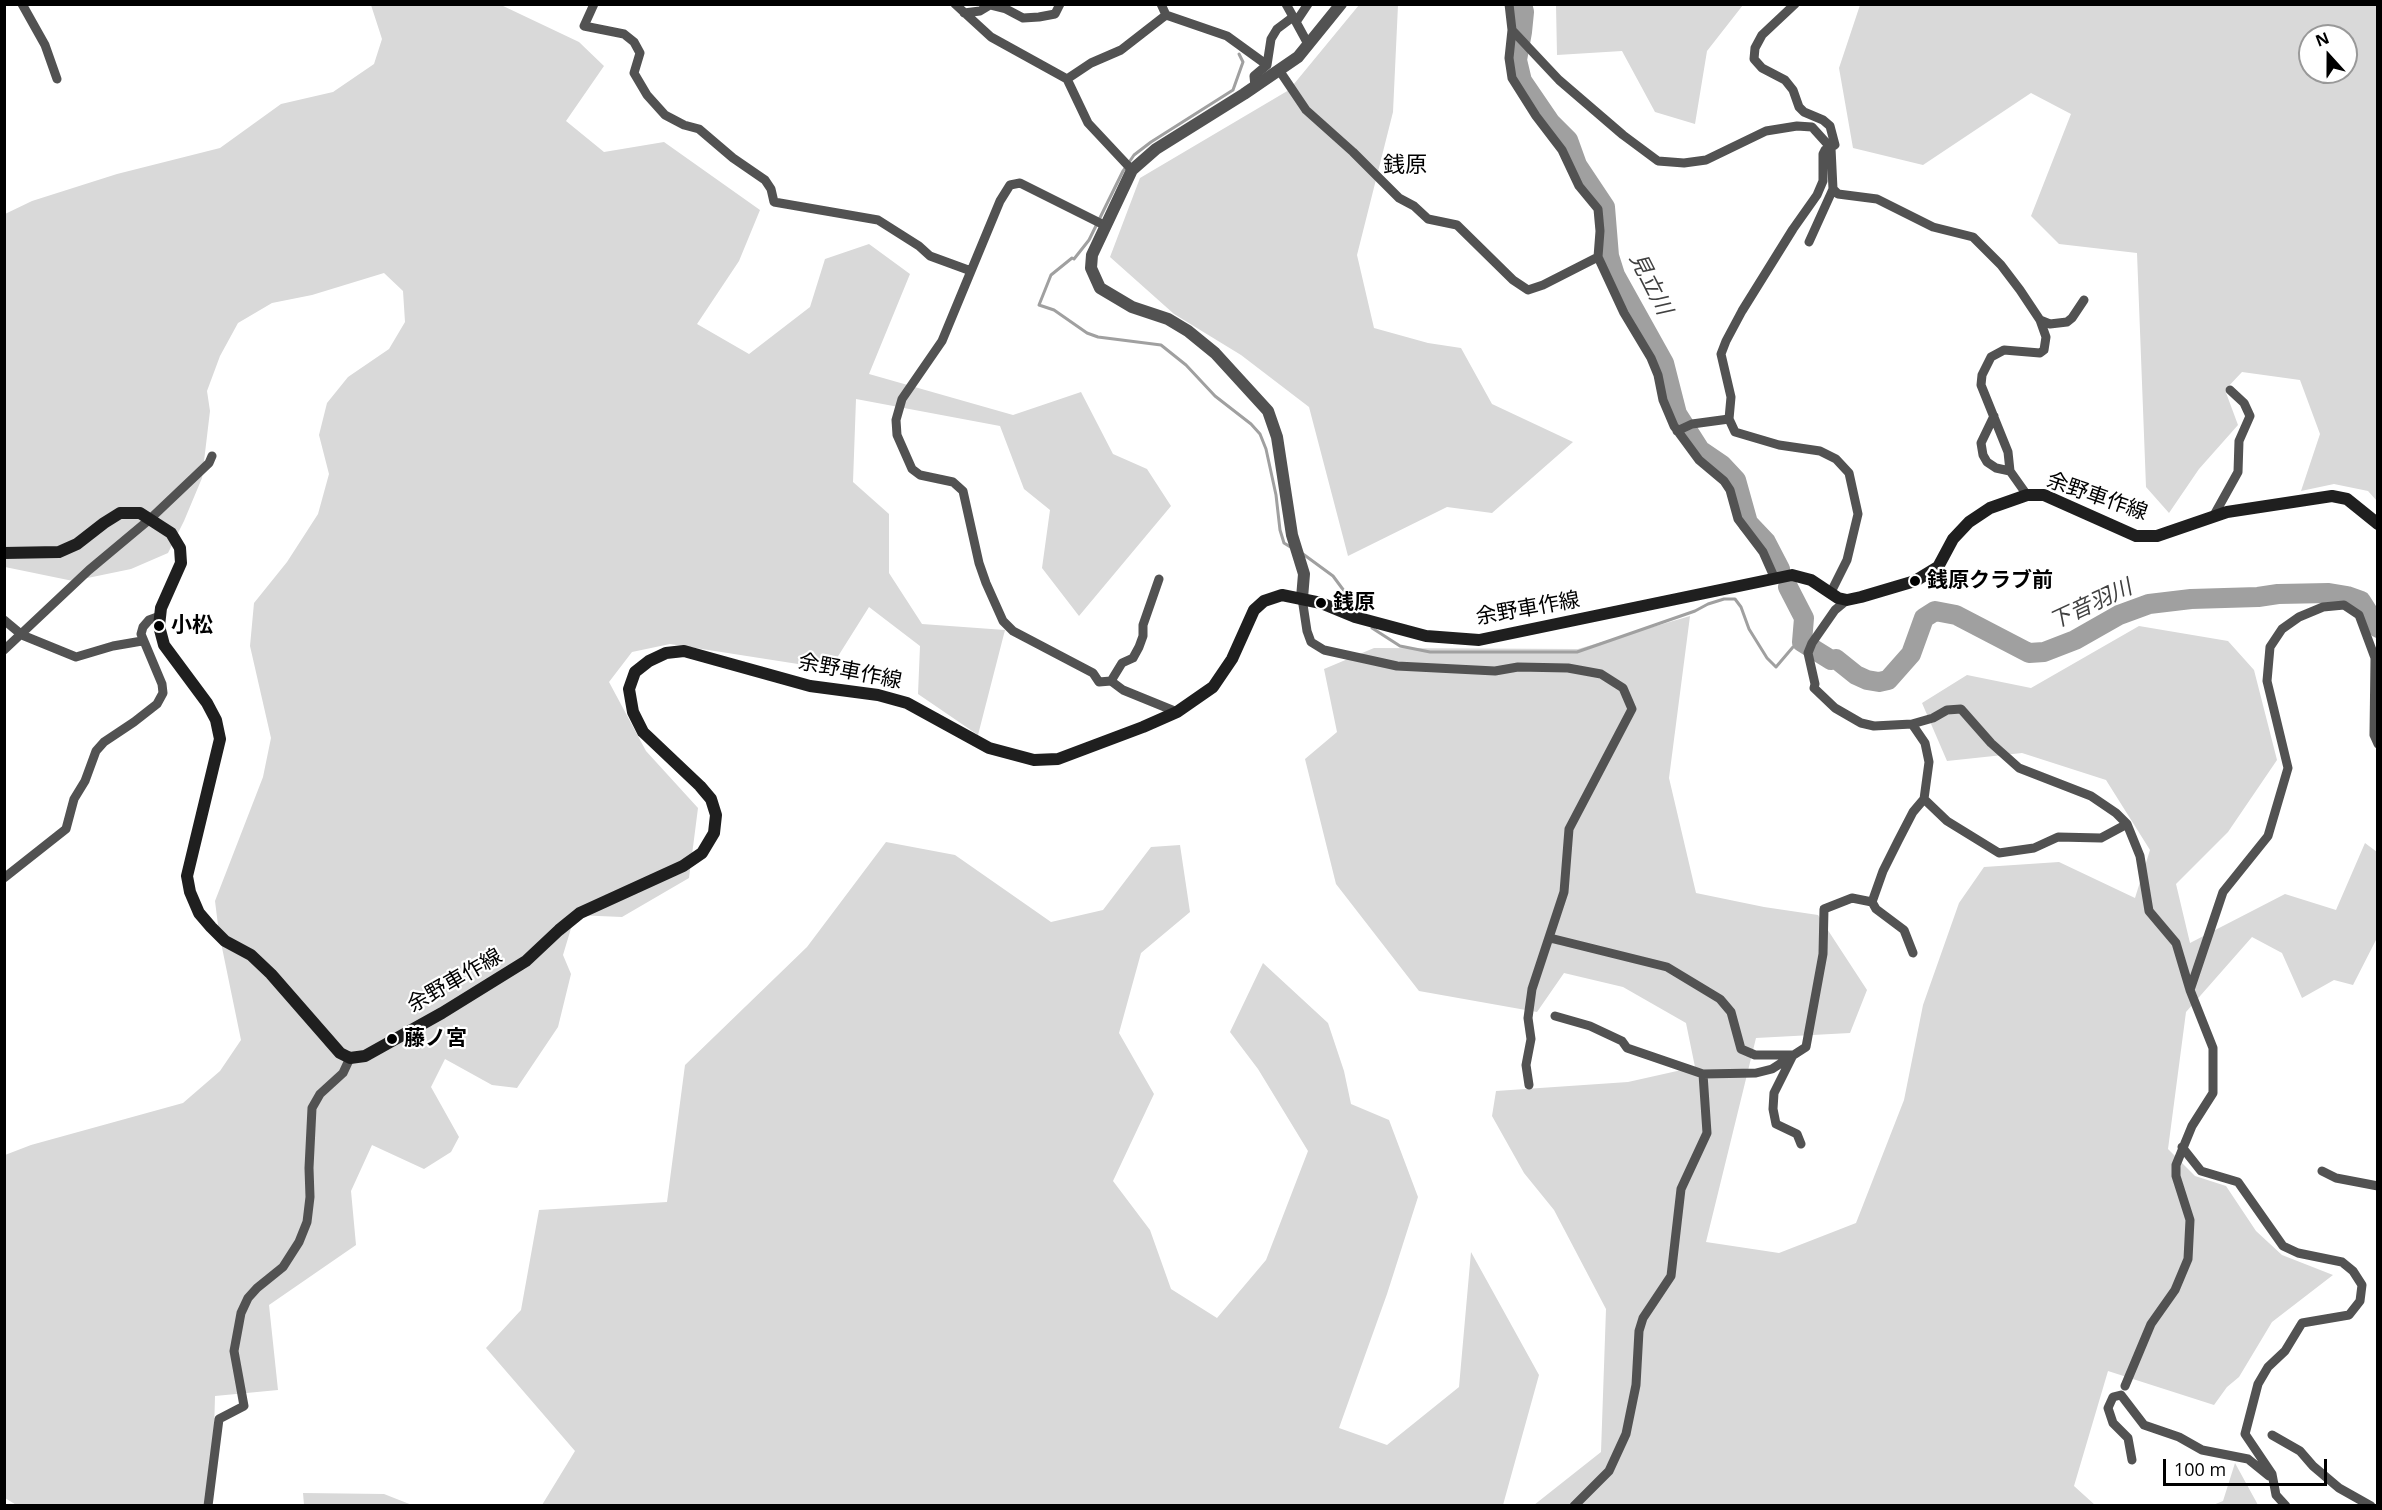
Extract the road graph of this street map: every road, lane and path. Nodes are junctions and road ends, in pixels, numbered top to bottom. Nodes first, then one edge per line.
1 (22, 4) edge
2 (594, 4) edge
3 (955, 4) edge
4 (1060, 4) edge
5 (1161, 4) edge
6 (1286, 4) edge
7 (1308, 4) edge
8 (1341, 4) edge
9 (1509, 4) edge
10 (1795, 4) edge
11 (964, 13) junction
12 (1166, 15) junction
13 (1295, 20) junction
14 (1518, 36) junction
15 (1308, 45) junction
16 (1267, 65) junction
17 (1279, 70) junction
18 (57, 79) dead end
19 (1067, 79) junction
20 (1255, 87) junction
21 (1831, 148) junction
22 (1132, 170) junction
23 (1833, 189) junction
24 (1106, 226) junction
25 (1809, 242) dead end
26 (1598, 257) junction
27 (971, 271) junction
28 (2084, 300) dead end
29 (2040, 320) junction
30 (2230, 390) dead end
31 (1994, 417) junction
32 (1729, 419) junction
33 (1682, 429) junction
34 (212, 456) dead end
35 (2010, 471) junction
36 (2027, 495) junction
37 (2213, 517) junction
38 (150, 519) junction
39 (2378, 524) edge
40 (4, 553) edge
41 (1159, 579) dead end
42 (1775, 579) junction
43 (1830, 594) junction
44 (1302, 598) junction
45 (1847, 600) junction
46 (160, 616) junction
47 (4, 620) edge
48 (22, 635) junction
49 (142, 641) junction
50 (4, 650) edge
51 (1111, 681) junction
52 (1177, 711) junction
53 (1912, 723) junction
54 (2378, 744) edge
55 (1924, 799) junction
56 (2127, 824) junction
57 (4, 878) edge
58 (1872, 902) junction
59 (1550, 938) junction
60 (1913, 953) dead end
61 (2190, 990) junction
62 (1555, 1016) dead end
63 (1792, 1055) junction
64 (350, 1059) junction
65 (1703, 1074) junction
66 (1529, 1085) dead end
67 (1801, 1144) dead end
68 (2182, 1147) junction
69 (2322, 1171) dead end
70 (2378, 1186) edge
71 (2125, 1386) dead end
72 (2272, 1435) dead end
73 (2132, 1460) dead end
74 (2273, 1480) junction
75 (207, 1506) edge
76 (1574, 1506) edge
77 (2286, 1506) edge
78 (2371, 1506) edge

1 - 18 street
2 - 27 street
3 - 11 street
4 - 11 street
5 - 12 street
6 - 13 street
7 - 13 street
8 - 15 street
9 - 14 street
10 - 21 street
11 - 19 street
12 - 16 street
12 - 19 street
13 - 15 street
13 - 16 street
14 - 21 street
14 - 26 street
15 - 17 street
16 - 20 street
17 - 20 street
17 - 26 street
19 - 22 street
20 - 22 street
21 - 23 street
21 - 32 street
22 - 24 street
23 - 25 street
23 - 29 street
24 - 27 street
24 - 44 street
26 - 33 street
27 - 51 street
28 - 29 street
29 - 31 street
30 - 37 street
31 - 35 street
31 - 35 street
32 - 33 street
32 - 43 street
33 - 42 street
34 - 38 street
35 - 36 street
36 - 37 main road, 余野車作線
36 - 45 main road, 余野車作線
37 - 39 main road, 余野車作線
38 - 40 main road
38 - 46 main road
38 - 48 street
41 - 51 street
42 - 43 main road, 余野車作線
42 - 44 main road, 余野車作線
43 - 45 main road, 余野車作線
44 - 52 main road, 余野車作線
44 - 59 street
45 - 53 street
46 - 49 street
46 - 64 main road
47 - 48 street
48 - 49 street
48 - 50 street
49 - 57 street
51 - 52 street
52 - 64 main road, 余野車作線
53 - 55 street
53 - 56 street
54 - 61 street
55 - 56 street
55 - 58 street
56 - 61 street
58 - 60 street
58 - 63 street
59 - 63 street
59 - 66 street
61 - 68 street
62 - 65 street
63 - 65 street
63 - 67 street
64 - 75 street
65 - 76 street
68 - 71 street
68 - 74 street
69 - 70 street
72 - 78 street
73 - 74 street
74 - 77 street

